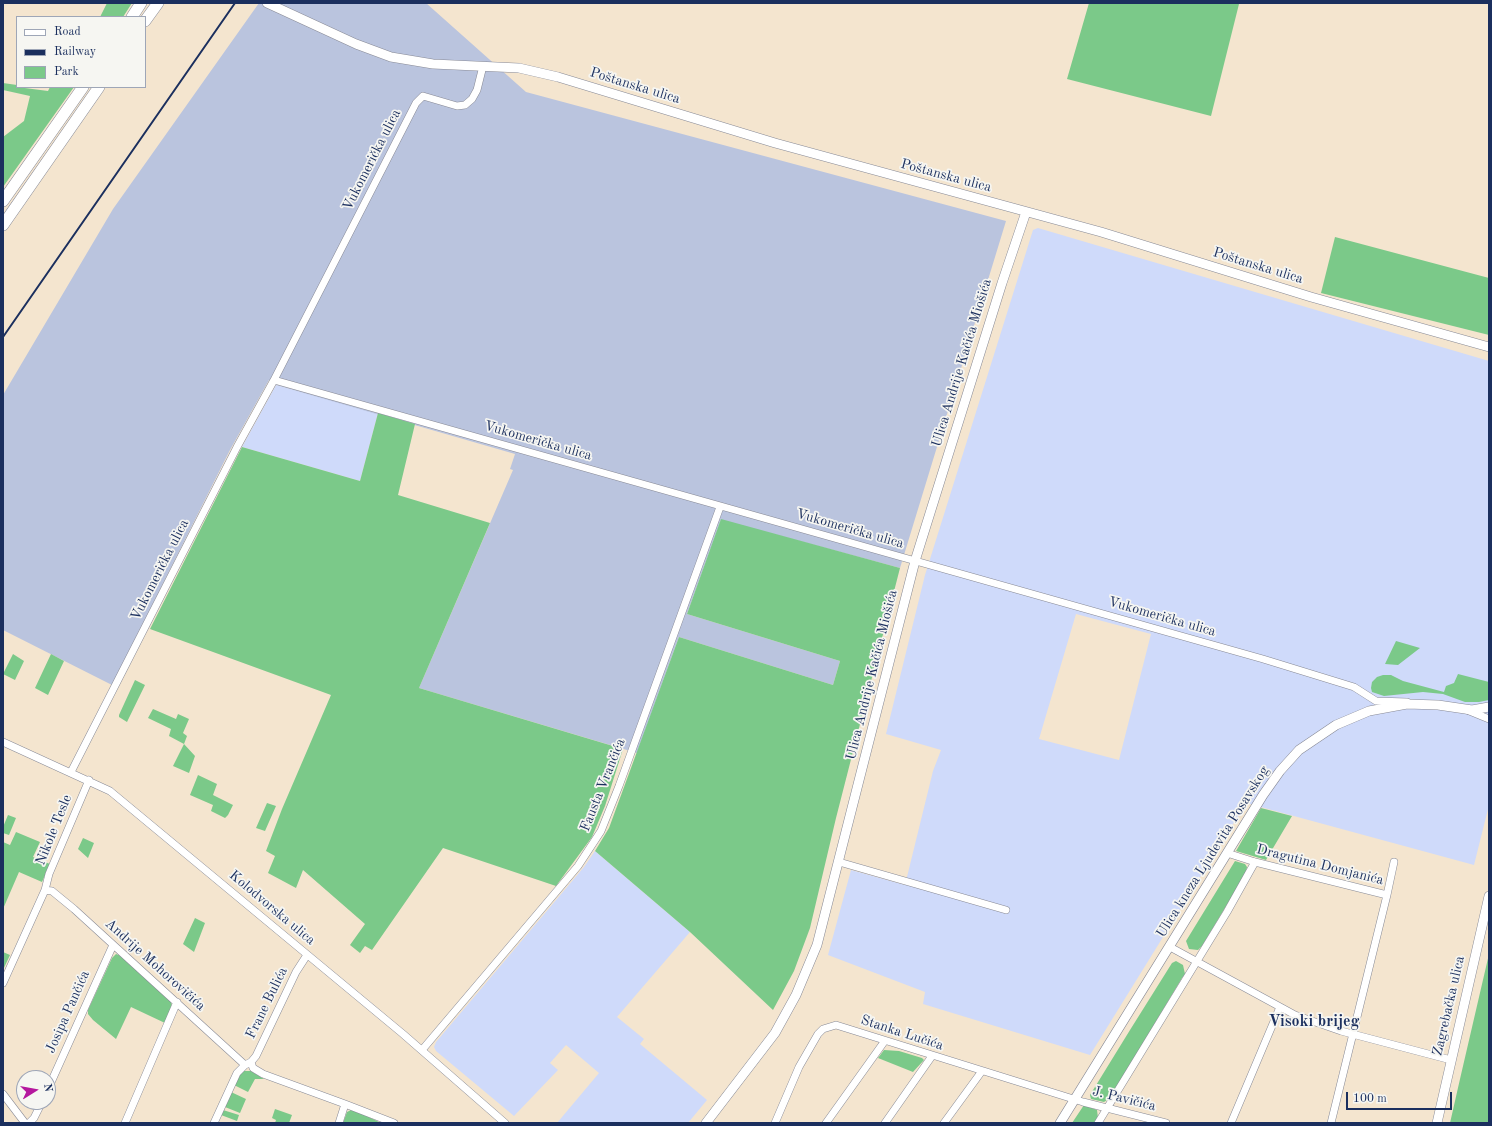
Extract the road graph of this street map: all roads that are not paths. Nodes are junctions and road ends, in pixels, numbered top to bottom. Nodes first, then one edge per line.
1 (141, 3) edge
2 (158, 3) edge
3 (267, 3) edge
4 (133, 16) edge
5 (146, 20) edge
6 (483, 66) junction
7 (82, 88) edge
8 (98, 88) edge
9 (3, 201) edge
10 (1026, 212) junction
11 (3, 225) edge
12 (1489, 347) edge
13 (274, 380) junction
14 (720, 506) junction
15 (915, 561) junction
16 (1416, 704) junction
17 (1489, 707) edge
18 (1466, 710) junction
19 (1489, 719) edge
20 (3, 742) edge
21 (71, 772) junction
22 (88, 780) junction
23 (1227, 853) junction
24 (839, 862) junction
25 (1255, 862) junction
26 (1394, 862) dead end
27 (45, 890) junction
28 (1386, 895) junction
29 (1489, 896) edge
30 (1006, 910) dead end
31 (113, 945) junction
32 (1170, 947) junction
33 (307, 955) junction
34 (1196, 962) junction
35 (3, 983) edge
36 (177, 1002) junction
37 (1280, 1007) junction
38 (1354, 1033) junction
39 (884, 1042) junction
40 (422, 1050) junction
41 (932, 1056) junction
42 (1451, 1060) junction
43 (248, 1063) junction
44 (56, 1071) edge
45 (982, 1071) junction
46 (3, 1094) edge
47 (1075, 1099) junction
48 (345, 1104) junction
49 (1108, 1108) junction
50 (38, 1110) edge
51 (503, 1122) edge
52 (25, 1123) edge
53 (29, 1123) edge
54 (125, 1123) edge
55 (214, 1123) edge
56 (338, 1123) edge
57 (394, 1123) edge
58 (706, 1123) edge
59 (775, 1123) edge
60 (826, 1123) edge
61 (885, 1123) edge
62 (944, 1123) edge
63 (1060, 1123) edge
64 (1098, 1123) edge
65 (1166, 1123) edge
66 (1231, 1123) edge
67 (1331, 1123) edge
68 (1437, 1123) edge

1 - 4 highway
2 - 5 highway
3 - 6 main road, Poštanska ulica
6 - 10 main road, Poštanska ulica
6 - 13 street, Vukomerička ulica
7 - 9 highway
8 - 11 highway
10 - 12 main road, Poštanska ulica
10 - 15 main road, Ulica Andrije Kačića Miošića
13 - 14 street, Vukomerička ulica
13 - 21 street, Vukomerička ulica
14 - 15 street, Vukomerička ulica
14 - 40 street, Fausta Vrančića
15 - 16 street, Vukomerička ulica
15 - 24 main road, Ulica Andrije Kačića Miošića
16 - 18 main road, Ulica kneza Ljudevita Posavskog
16 - 23 main road, Ulica kneza Ljudevita Posavskog
17 - 18 main road
18 - 19 street
20 - 21 street, Kolodvorska ulica
21 - 22 street, Kolodvorska ulica
22 - 27 street, Nikole Tesle
22 - 33 street, Kolodvorska ulica
23 - 25 street, Dragutina Domjanića
23 - 32 main road, Ulica kneza Ljudevita Posavskog
24 - 30 street
24 - 58 main road, Ulica Andrije Kačića Miošića
25 - 28 street, Dragutina Domjanića
25 - 34 street
26 - 28 street
27 - 31 street, Andrije Mohorovičića
27 - 35 street, Nikole Tesle
28 - 38 street, Dragutina Domjanića
29 - 42 main road, Zagrebačka ulica
31 - 36 street, Andrije Mohorovičića
31 - 44 street, Josipa Pančića
32 - 34 street
32 - 47 main road, Ulica kneza Ljudevita Posavskog
33 - 40 street, Kolodvorska ulica
33 - 43 street, Frane Bulića
34 - 37 street
34 - 49 street
36 - 43 street, Andrije Mohorovičića
36 - 54 street
37 - 38 street
37 - 66 street
38 - 42 street
38 - 67 street
39 - 41 street, Stanka Lučića
39 - 59 street, Stanka Lučića
39 - 60 street
40 - 51 street, Kolodvorska ulica
41 - 45 street, Stanka Lučića
41 - 61 street
42 - 68 main road, Zagrebačka ulica
43 - 48 street, Andrije Mohorovičića
43 - 55 street, Frane Bulića
45 - 47 street, Stanka Lučića
45 - 62 street
46 - 52 street
47 - 49 street, J. Pavičića
47 - 63 main road, Ulica kneza Ljudevita Posavskog
48 - 56 street
48 - 57 street, Andrije Mohorovičića
49 - 64 street
49 - 65 street, J. Pavičića
50 - 53 street

